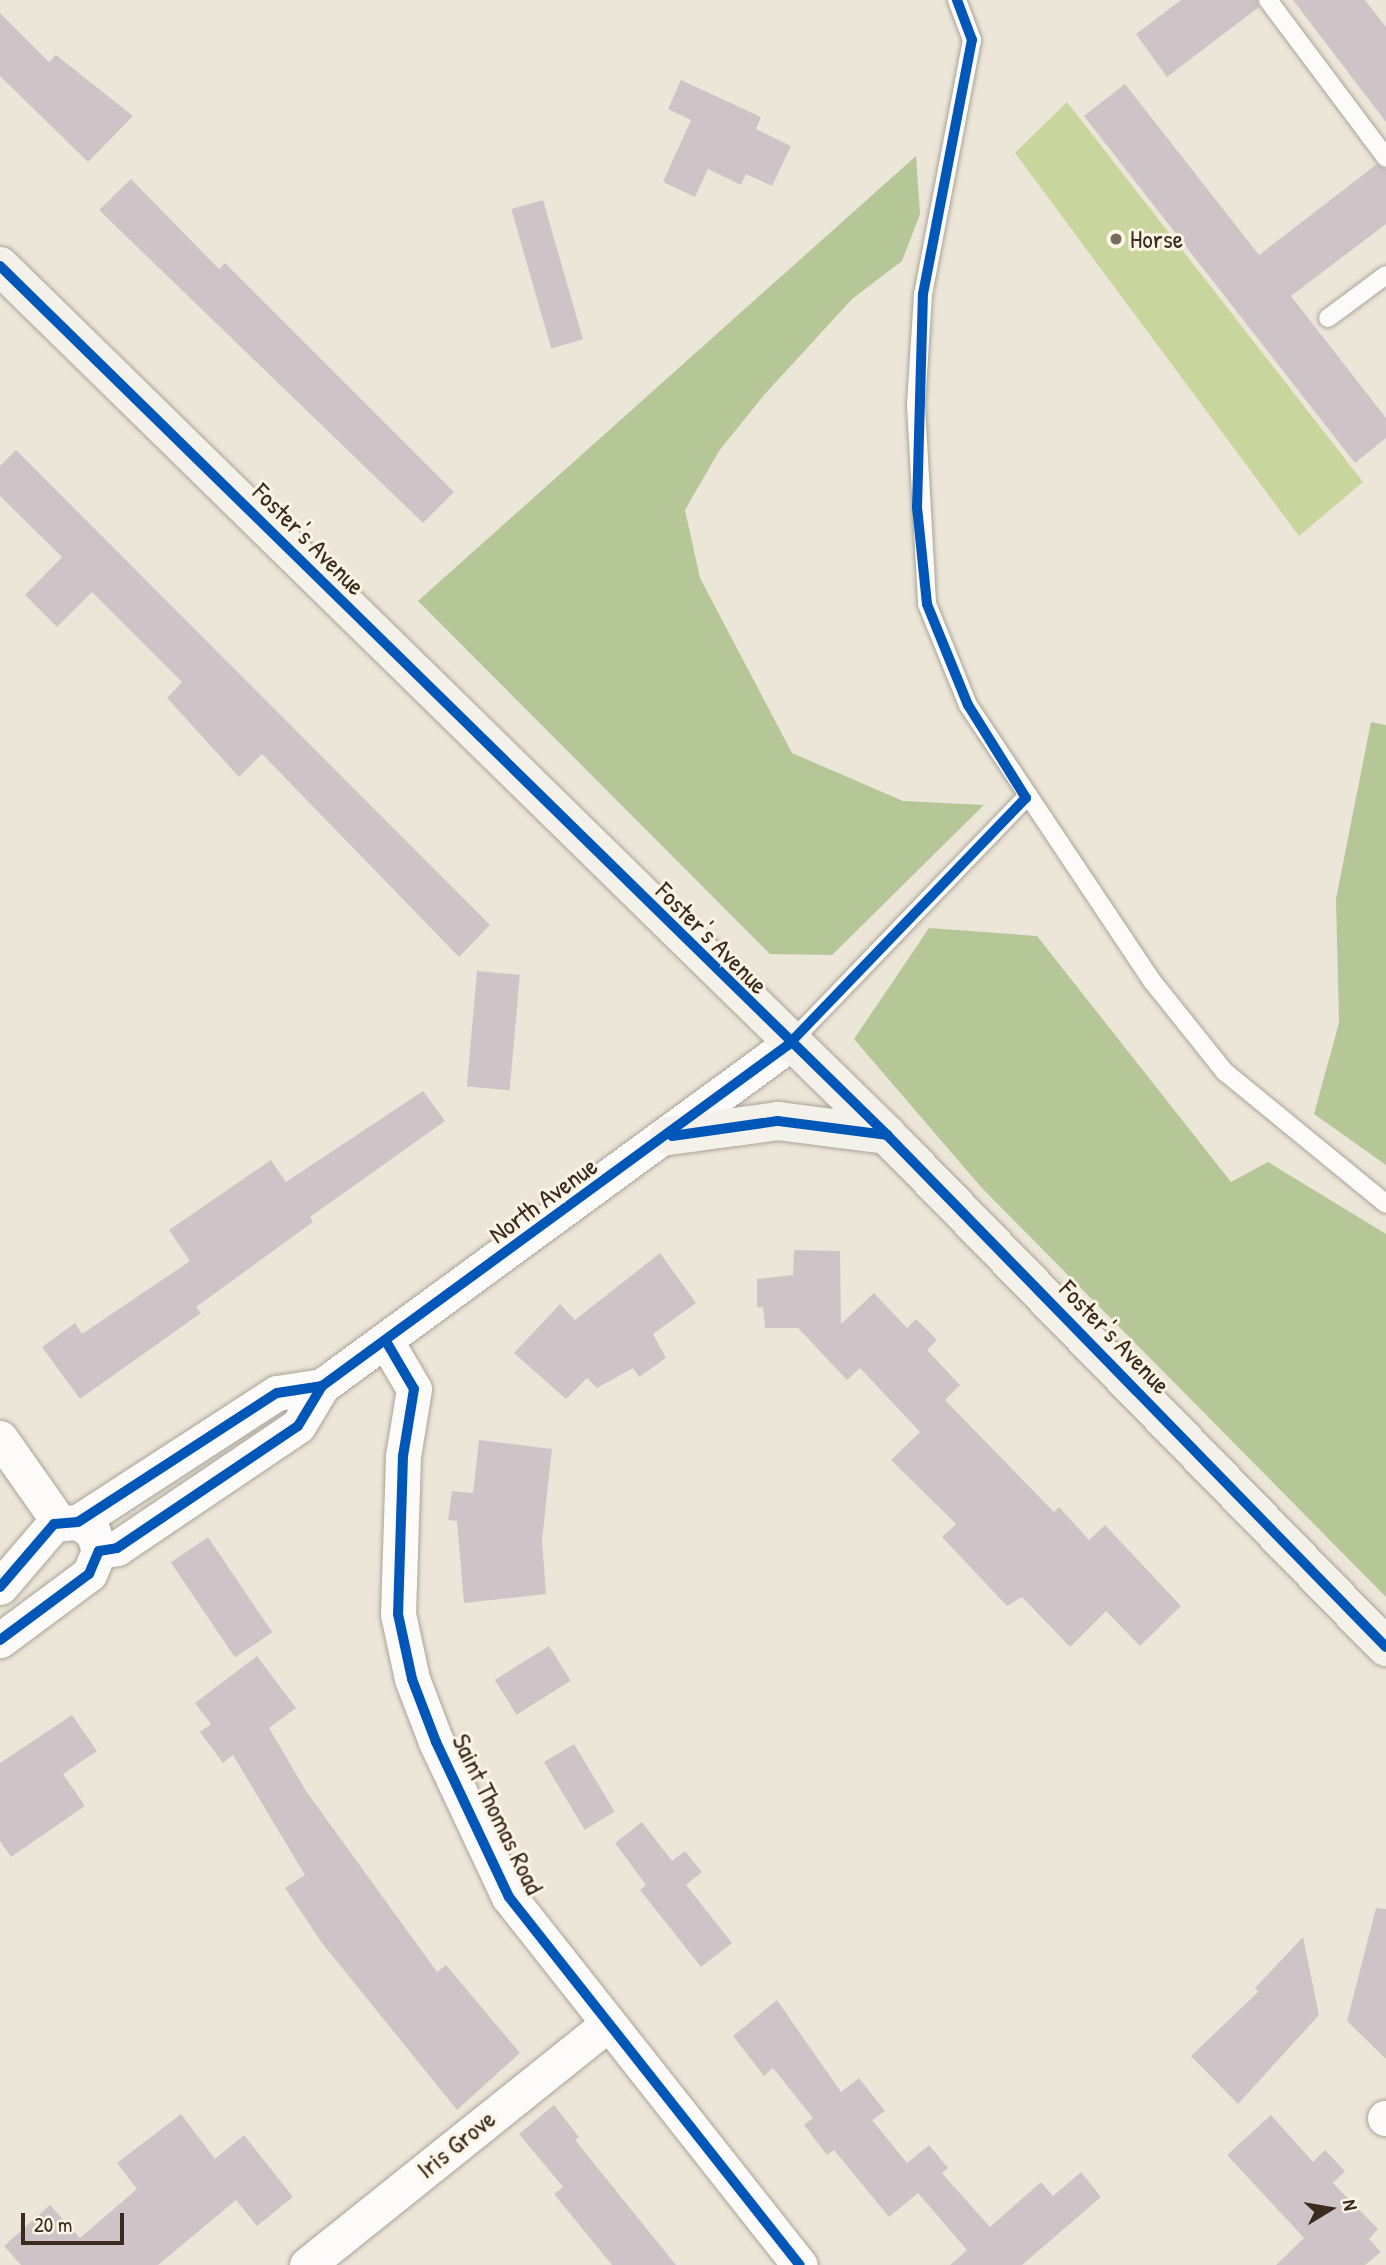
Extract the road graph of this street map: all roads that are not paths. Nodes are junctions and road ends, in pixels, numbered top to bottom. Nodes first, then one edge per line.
1 (957, 0) edge
2 (1268, 0) edge
3 (1386, 158) edge
4 (0, 266) edge
5 (1386, 275) edge
6 (1328, 318) dead end
7 (1026, 798) junction
8 (788, 1045) junction
9 (887, 1135) junction
10 (669, 1136) junction
11 (1386, 1204) edge
12 (387, 1343) junction
13 (322, 1386) junction
14 (0, 1438) edge
15 (59, 1530) junction
16 (99, 1551) junction
17 (73, 1582) junction
18 (0, 1587) edge
19 (0, 1640) edge
20 (1386, 1647) edge
21 (607, 2025) junction
22 (307, 2265) edge
23 (800, 2265) edge

1 - 7 lane
2 - 3 lane
4 - 8 main road, Foster's Avenue
5 - 6 lane
7 - 8 lane
7 - 11 lane
8 - 9 main road, Foster's Avenue
8 - 10 street, North Avenue
9 - 10 main road
9 - 20 main road, Foster's Avenue
10 - 12 street, North Avenue
12 - 13 street, North Avenue
12 - 21 street, Saint Thomas Road
13 - 15 street, North Avenue
13 - 16 street, North Avenue
14 - 15 street
15 - 16 street
15 - 17 street
15 - 18 street, North Avenue
16 - 17 street
17 - 19 street
21 - 22 street, Iris Grove
21 - 23 street, Saint Thomas Road

